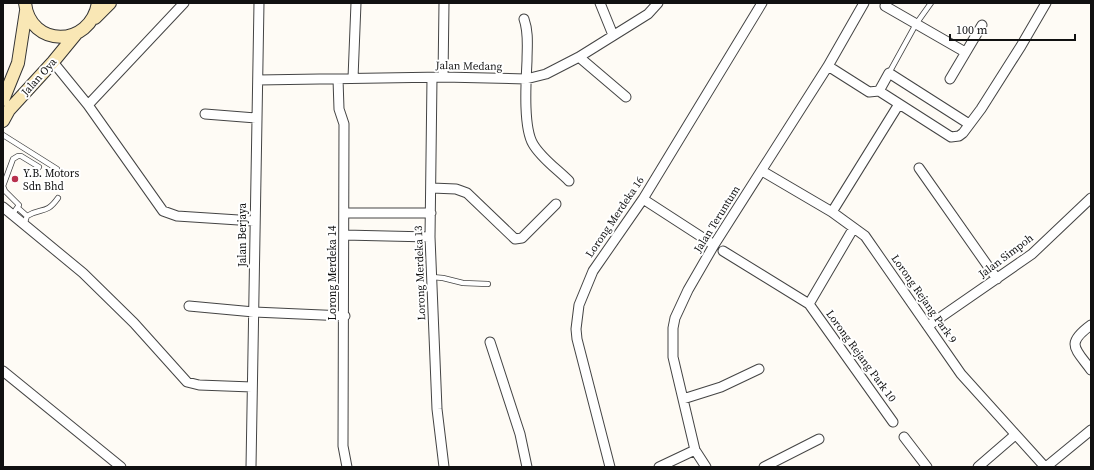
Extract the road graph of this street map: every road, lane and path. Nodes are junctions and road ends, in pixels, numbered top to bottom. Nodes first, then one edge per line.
1 (98, 3) edge
2 (110, 3) edge
3 (184, 3) edge
4 (259, 3) edge
5 (356, 3) edge
6 (444, 3) edge
7 (600, 3) edge
8 (658, 3) edge
9 (762, 3) edge
10 (864, 3) edge
11 (931, 3) edge
12 (1046, 3) edge
13 (26, 6) edge
14 (886, 6) dead end
15 (524, 19) dead end
16 (92, 21) junction
17 (916, 24) junction
18 (982, 25) dead end
19 (76, 34) junction
20 (613, 35) junction
21 (965, 52) junction
22 (579, 57) junction
23 (54, 62) junction
24 (828, 66) junction
25 (889, 73) junction
26 (443, 77) junction
27 (353, 78) junction
28 (432, 78) junction
29 (338, 79) junction
30 (526, 79) junction
31 (950, 79) dead end
32 (258, 80) junction
33 (879, 91) junction
34 (626, 97) dead end
35 (3, 100) edge
36 (899, 104) junction
37 (88, 105) junction
38 (205, 114) dead end
39 (256, 118) junction
40 (3, 121) edge
41 (969, 124) junction
42 (3, 135) edge
43 (39, 167) dead end
44 (919, 168) dead end
45 (57, 169) dead end
46 (762, 170) junction
47 (569, 181) dead end
48 (432, 188) junction
49 (58, 198) dead end
50 (1091, 198) edge
51 (643, 199) junction
52 (556, 204) dead end
53 (3, 207) edge
54 (15, 212) junction
55 (832, 212) junction
56 (344, 213) junction
57 (431, 213) junction
58 (26, 220) junction
59 (254, 221) junction
60 (853, 229) junction
61 (344, 235) junction
62 (430, 237) junction
63 (714, 245) junction
64 (723, 251) dead end
65 (432, 277) junction
66 (997, 279) junction
67 (488, 284) dead end
68 (809, 304) junction
69 (189, 306) dead end
70 (254, 312) junction
71 (345, 316) junction
72 (1091, 325) edge
73 (928, 326) junction
74 (490, 342) dead end
75 (759, 369) dead end
76 (1091, 370) edge
77 (3, 371) edge
78 (252, 387) junction
79 (683, 399) junction
80 (893, 422) dead end
81 (1091, 430) edge
82 (1015, 435) junction
83 (904, 437) dead end
84 (819, 439) dead end
85 (695, 450) junction
86 (121, 467) edge
87 (251, 467) edge
88 (346, 467) edge
89 (444, 467) edge
90 (527, 467) edge
91 (610, 467) edge
92 (659, 467) edge
93 (706, 467) edge
94 (764, 467) edge
95 (927, 467) edge
96 (978, 467) edge
97 (1046, 467) edge

1 - 16 main road
2 - 16 main road, Jalan Oya
3 - 37 street
4 - 32 street, Jalan Berjaya
5 - 27 street
6 - 26 street
7 - 20 street
8 - 20 street, Jalan Medang
9 - 51 street, Lorong Merdeka 16
10 - 24 street, Jalan Teruntum
11 - 17 lane
12 - 41 street
13 - 19 main road
13 - 35 main road, Jalan Oya
14 - 17 street
15 - 30 street
16 - 19 main road, Jalan Oya
17 - 21 street
17 - 25 lane
18 - 21 street
19 - 23 main road, Jalan Oya
20 - 22 street, Jalan Medang
21 - 31 street
22 - 30 street, Jalan Medang
22 - 34 street
23 - 37 street
23 - 40 main road, Jalan Oya
24 - 33 street
24 - 46 street, Jalan Teruntum
25 - 33 street
25 - 41 street
26 - 28 street, Jalan Medang
26 - 30 street, Jalan Medang
27 - 28 street, Jalan Medang
27 - 29 street, Jalan Medang
28 - 48 street, Lorong Merdeka 13
29 - 32 street, Jalan Medang
29 - 56 street, Lorong Merdeka 14
30 - 47 street
32 - 39 street, Jalan Berjaya
33 - 36 street
36 - 41 street
36 - 55 street
37 - 59 street
38 - 39 street
39 - 59 street, Jalan Berjaya
42 - 45 lane
43 - 54 lane
44 - 66 street
46 - 55 street, Lorong Rejang Park 9
46 - 63 street, Jalan Teruntum
48 - 52 street
48 - 57 street, Lorong Merdeka 13
49 - 58 lane
50 - 66 street, Jalan Simpoh
51 - 63 street
51 - 91 street, Lorong Merdeka 16
53 - 54 street
54 - 58 street
55 - 60 street, Lorong Rejang Park 9
56 - 57 street
56 - 61 street, Lorong Merdeka 14
57 - 62 street, Lorong Merdeka 13
58 - 78 street
59 - 70 street, Jalan Berjaya
60 - 68 street
60 - 73 street, Lorong Rejang Park 9
61 - 62 street
61 - 71 street, Lorong Merdeka 14
62 - 65 street, Lorong Merdeka 13
63 - 79 street, Jalan Teruntum
64 - 68 street, Lorong Rejang Park 10
65 - 67 lane
65 - 89 street, Lorong Merdeka 13
66 - 73 street, Jalan Simpoh
68 - 80 street, Lorong Rejang Park 10
69 - 70 street
70 - 71 street
70 - 78 street, Jalan Berjaya
71 - 88 street, Lorong Merdeka 14
72 - 76 street
73 - 82 street, Lorong Rejang Park 9
74 - 90 street
75 - 79 street
77 - 86 street
78 - 87 street, Jalan Berjaya
79 - 85 street, Jalan Teruntum
81 - 97 street
82 - 96 street
82 - 97 street, Lorong Rejang Park 9
83 - 95 street
84 - 94 street
85 - 92 street
85 - 93 street, Jalan Teruntum

